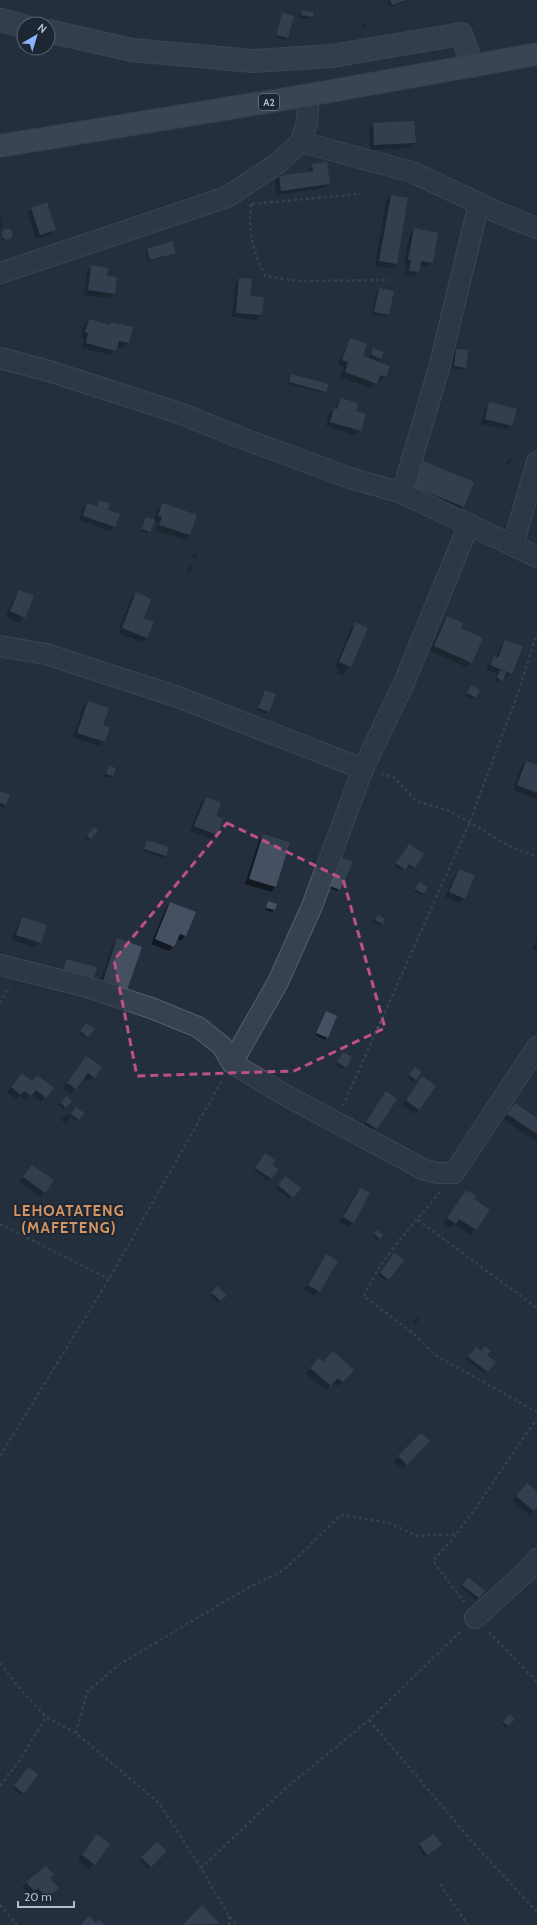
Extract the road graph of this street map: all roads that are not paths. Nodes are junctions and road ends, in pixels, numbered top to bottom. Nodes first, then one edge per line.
1 (0, 20) edge
2 (16, 24) edge
3 (56, 33) edge
4 (537, 54) edge
5 (473, 66) junction
6 (310, 95) junction
7 (301, 142) junction
8 (0, 146) edge
9 (479, 203) junction
10 (537, 228) edge
11 (0, 273) edge
12 (0, 358) edge
13 (537, 462) edge
14 (402, 493) junction
15 (469, 524) junction
16 (513, 545) junction
17 (537, 557) edge
18 (0, 646) edge
19 (363, 769) junction
20 (0, 965) edge
21 (537, 1047) edge
22 (232, 1063) junction
23 (537, 1559) edge
24 (475, 1618) road end

1 - 2 street
3 - 5 street
4 - 5 main road, A2
5 - 6 main road, A2
6 - 7 street
6 - 8 main road, A2
7 - 9 street
7 - 11 street
9 - 10 street
9 - 14 street
12 - 14 street
13 - 16 street
14 - 15 street
15 - 16 street
15 - 19 street
16 - 17 street
18 - 19 street
19 - 22 street
20 - 22 street
21 - 22 street
23 - 24 street

